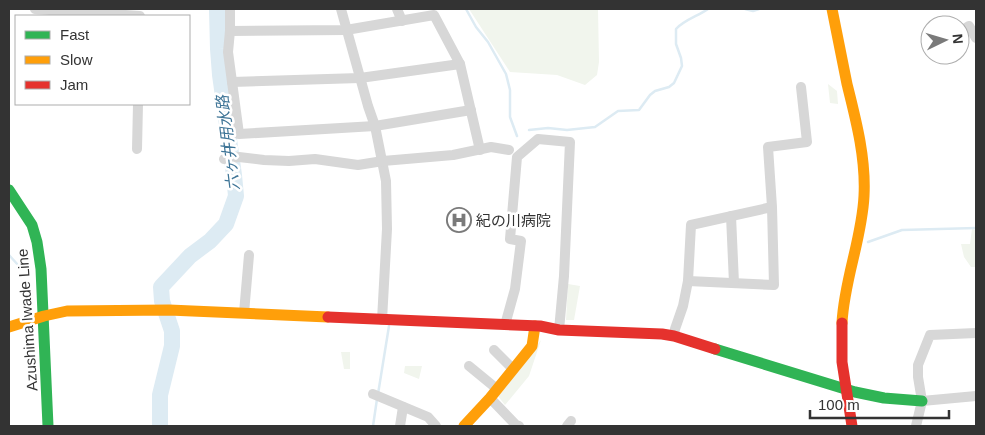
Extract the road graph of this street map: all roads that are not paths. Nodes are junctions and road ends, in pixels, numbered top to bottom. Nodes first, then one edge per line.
1 (35, 9) edge
2 (230, 9) edge
3 (341, 9) edge
4 (397, 9) edge
5 (832, 9) edge
6 (125, 15) edge
7 (402, 21) junction
8 (346, 30) junction
9 (230, 31) junction
10 (460, 64) junction
11 (360, 78) junction
12 (232, 82) junction
13 (802, 87) dead end
14 (138, 105) edge
15 (471, 110) junction
16 (375, 126) junction
17 (137, 150) dead end
18 (480, 150) junction
19 (509, 150) dead end
20 (224, 158) dead end
21 (383, 161) junction
22 (9, 190) edge
23 (772, 207) junction
24 (731, 216) junction
25 (249, 255) dead end
26 (688, 281) junction
27 (734, 283) junction
28 (244, 312) junction
29 (44, 316) junction
30 (382, 320) junction
31 (505, 325) junction
32 (535, 326) junction
33 (9, 328) edge
34 (559, 330) junction
35 (976, 333) edge
36 (674, 336) junction
37 (494, 350) dead end
38 (469, 366) dead end
39 (514, 369) junction
40 (845, 390) junction
41 (373, 394) dead end
42 (493, 394) junction
43 (976, 396) edge
44 (922, 401) junction
45 (403, 407) junction
46 (48, 426) edge
47 (400, 426) edge
48 (436, 426) edge
49 (464, 426) edge
50 (519, 426) edge
51 (852, 426) edge
52 (916, 426) edge

1 - 6 street
2 - 9 street
3 - 8 street
4 - 7 street
5 - 40 street
7 - 8 street
7 - 10 street
8 - 9 street
8 - 11 street
9 - 12 street
10 - 11 street
10 - 15 street
11 - 12 street
11 - 16 street
12 - 16 street
13 - 23 street
14 - 17 street
15 - 16 street
15 - 18 street
16 - 21 street
18 - 19 street
18 - 21 street
20 - 21 street
21 - 30 street
22 - 29 street, Azushima Iwade Line
23 - 24 street
23 - 27 street
24 - 26 street
24 - 27 street
25 - 28 street
26 - 27 street
26 - 36 street
28 - 29 street
28 - 30 street
29 - 33 street
29 - 46 street, Azushima Iwade Line
30 - 31 street
31 - 32 street
31 - 34 street
32 - 34 street
32 - 39 street
34 - 36 street
35 - 44 street
36 - 40 street
37 - 39 street
38 - 42 street
39 - 42 street
40 - 44 street
40 - 51 street
41 - 45 street
42 - 49 street
42 - 50 street
43 - 44 street
44 - 52 street
45 - 47 street
45 - 48 street

